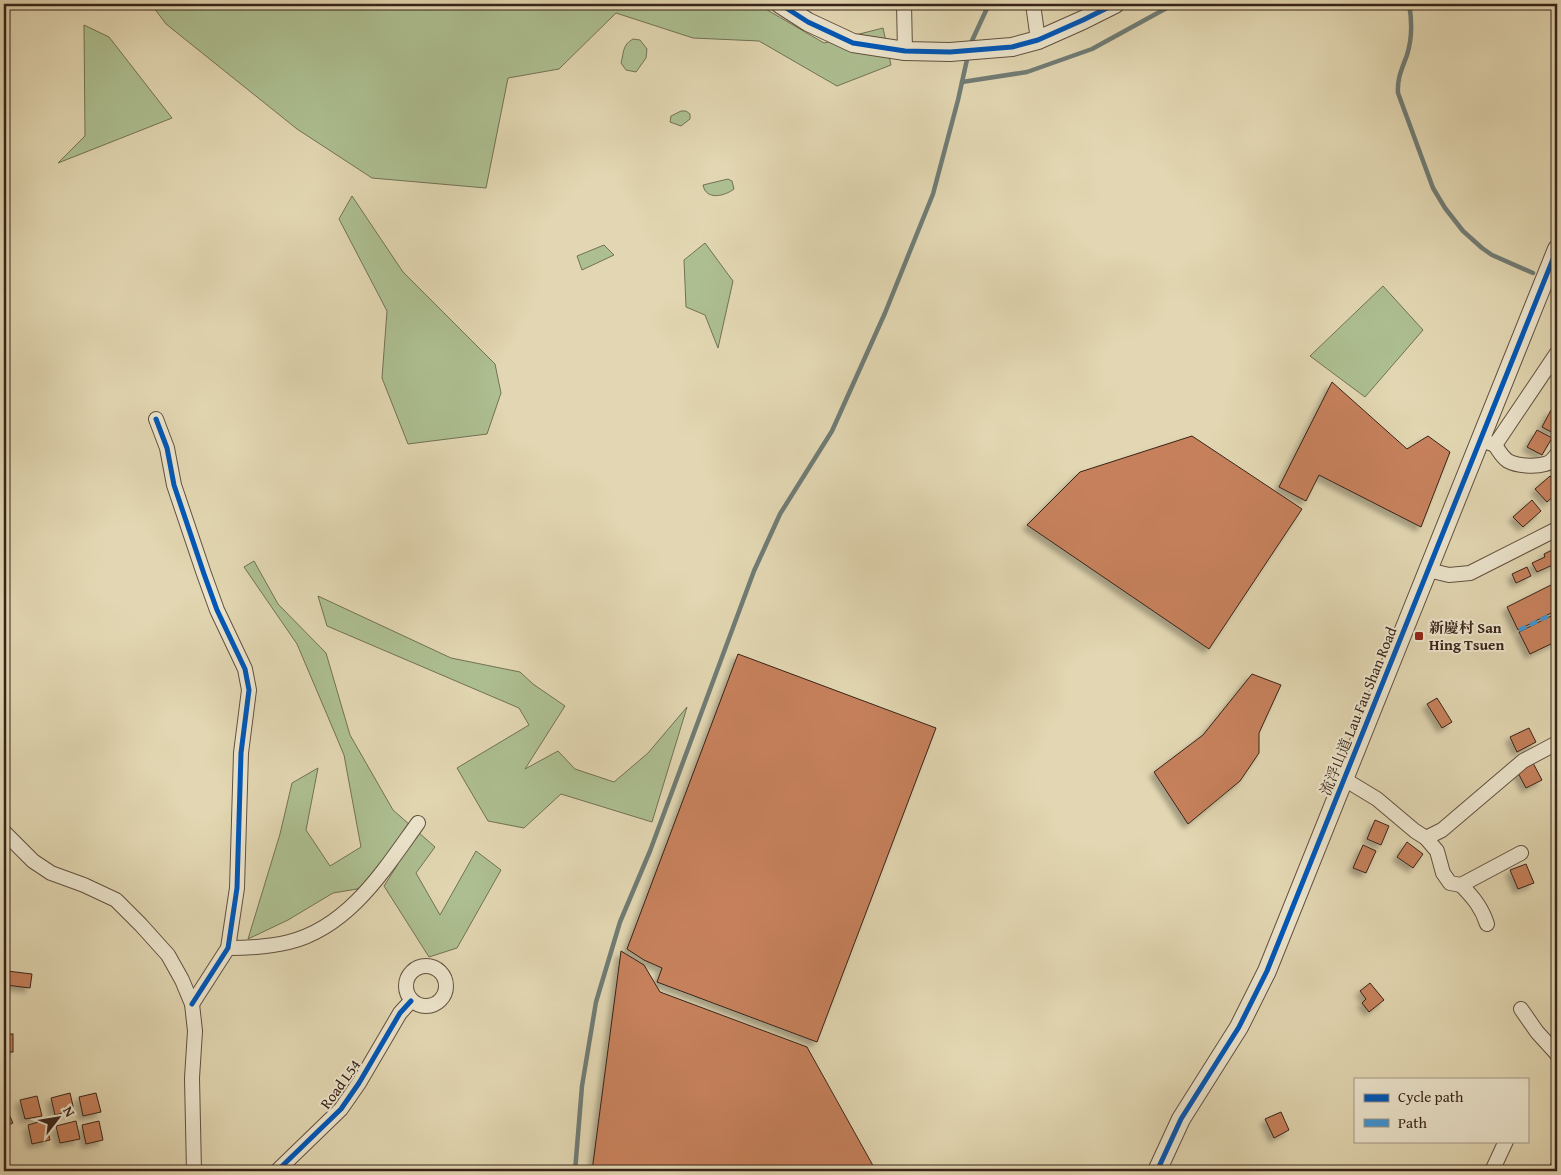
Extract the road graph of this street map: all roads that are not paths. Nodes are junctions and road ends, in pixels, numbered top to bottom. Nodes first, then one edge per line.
1 (780, 4) edge
2 (904, 4) edge
3 (1033, 4) edge
4 (1115, 4) edge
5 (1038, 40) junction
6 (905, 51) junction
7 (1557, 249) edge
8 (1557, 354) edge
9 (156, 419) dead end
10 (1488, 442) junction
11 (1557, 454) edge
12 (1557, 529) edge
13 (1428, 570) junction
14 (1557, 744) edge
15 (1344, 779) junction
16 (418, 822) dead end
17 (4, 832) edge
18 (1426, 838) junction
19 (1521, 853) dead end
20 (1461, 886) junction
21 (1487, 924) dead end
22 (228, 948) junction
23 (411, 1001) dead end
24 (192, 1004) junction
25 (1521, 1009) dead end
26 (1557, 1054) edge
27 (1506, 1142) edge
28 (194, 1171) edge
29 (277, 1171) edge
30 (1157, 1171) edge
31 (1492, 1171) edge

1 - 6 street
2 - 6 street
3 - 5 street
4 - 5 street
5 - 6 street
7 - 10 street, 流浮山道 Lau Fau Shan Road
8 - 10 street
9 - 22 street
10 - 11 street
10 - 13 street, 流浮山道 Lau Fau Shan Road
12 - 13 street
13 - 15 street, 流浮山道 Lau Fau Shan Road
14 - 18 street
15 - 18 street
15 - 30 street, 流浮山道 Lau Fau Shan Road
16 - 22 street
17 - 24 street
18 - 20 street
19 - 20 street
20 - 21 street
22 - 24 street
23 - 29 street, Road L54
24 - 28 street
25 - 26 street
27 - 31 street

